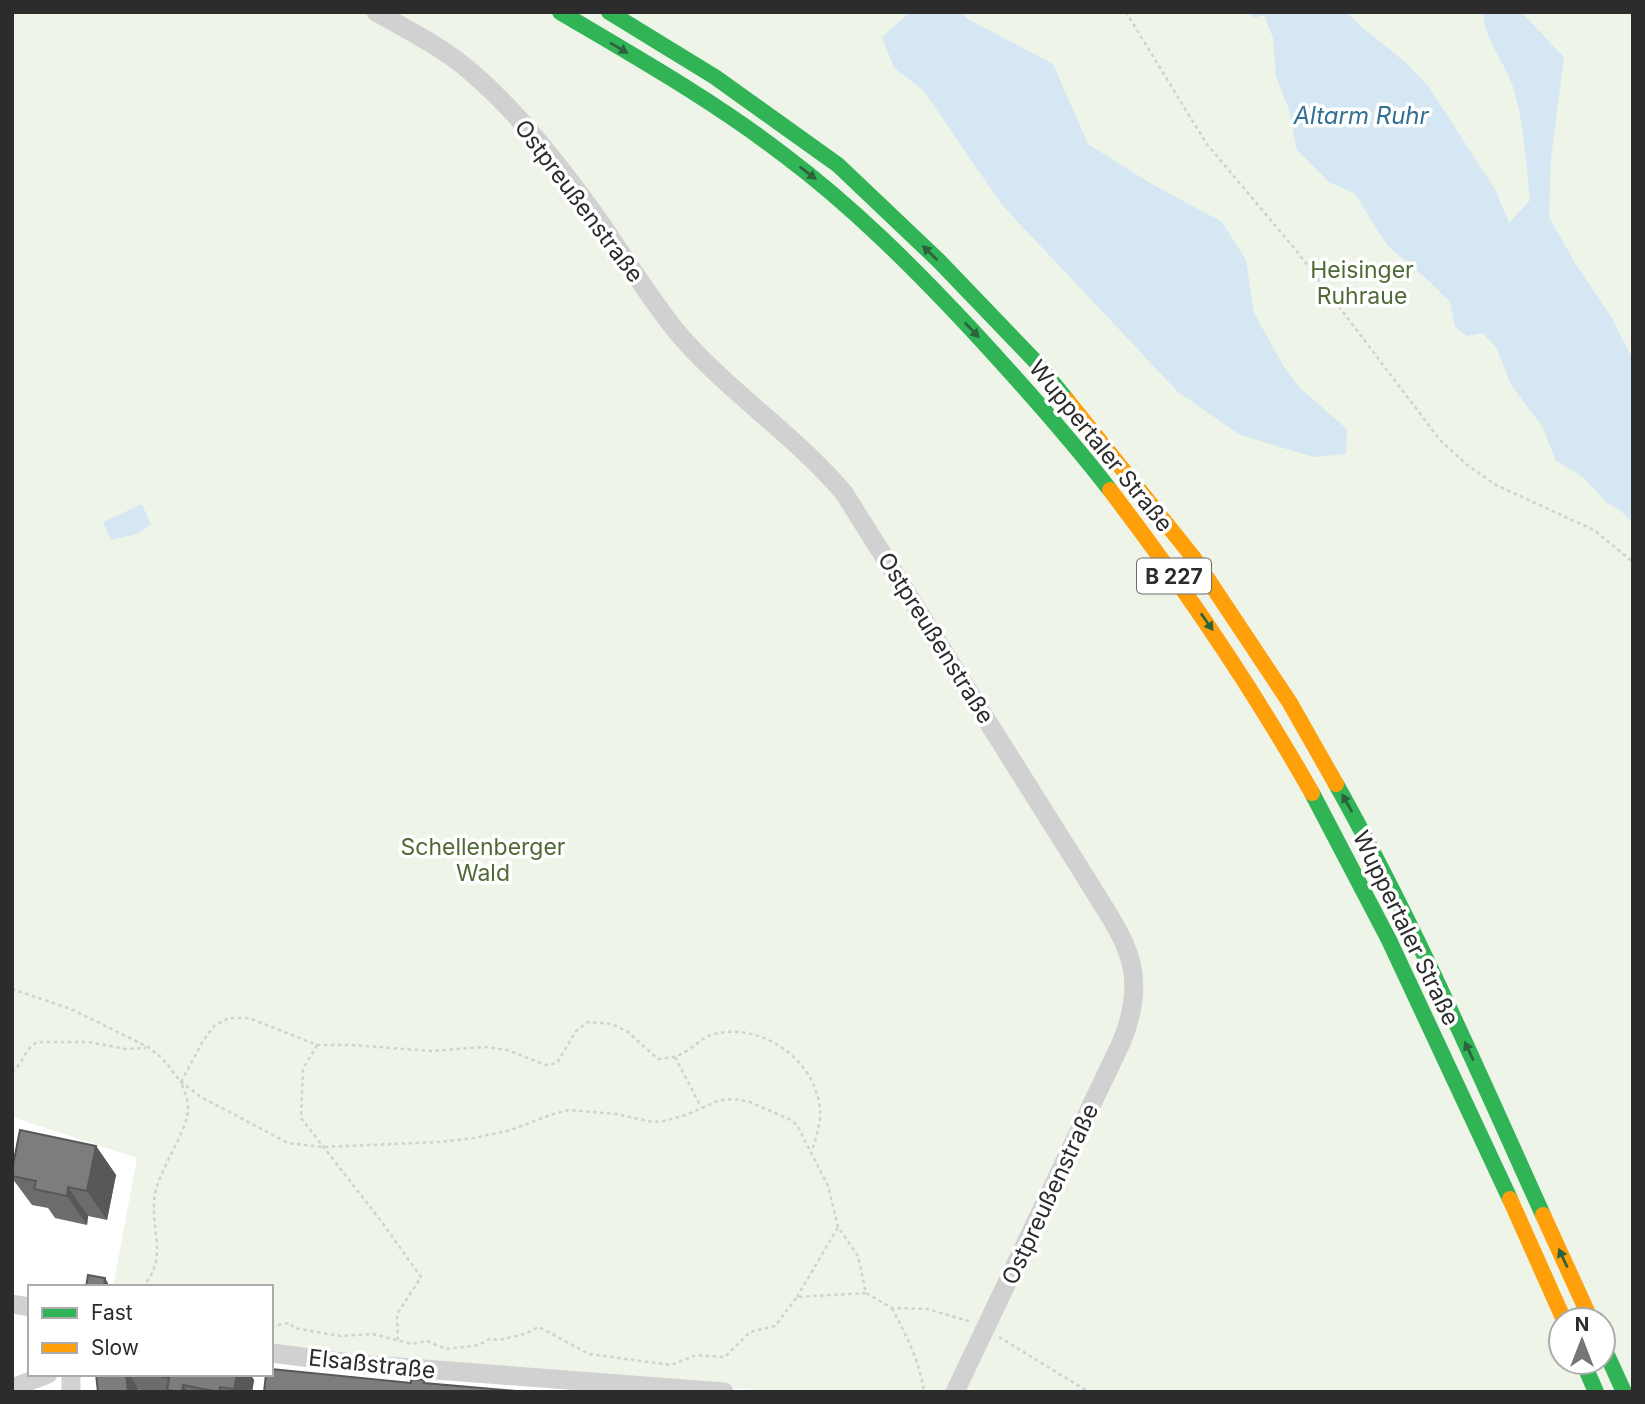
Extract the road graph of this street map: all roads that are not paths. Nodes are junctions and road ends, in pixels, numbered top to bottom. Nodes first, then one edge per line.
1 (376, 12) edge
2 (560, 12) edge
3 (609, 12) edge
4 (1558, 1306) edge
5 (1585, 1306) edge
6 (273, 1353) edge
7 (43, 1376) edge
8 (1617, 1376) edge
9 (12, 1388) edge
10 (724, 1392) edge
11 (955, 1392) edge
12 (1624, 1392) edge

1 - 11 street, Ostpreußenstraße
2 -> 4 main road, Wuppertaler Straße / B 227
5 -> 3 main road, Wuppertaler Straße / B 227
6 - 10 street, Elsaßstraße
7 - 9 street
8 - 12 main road

